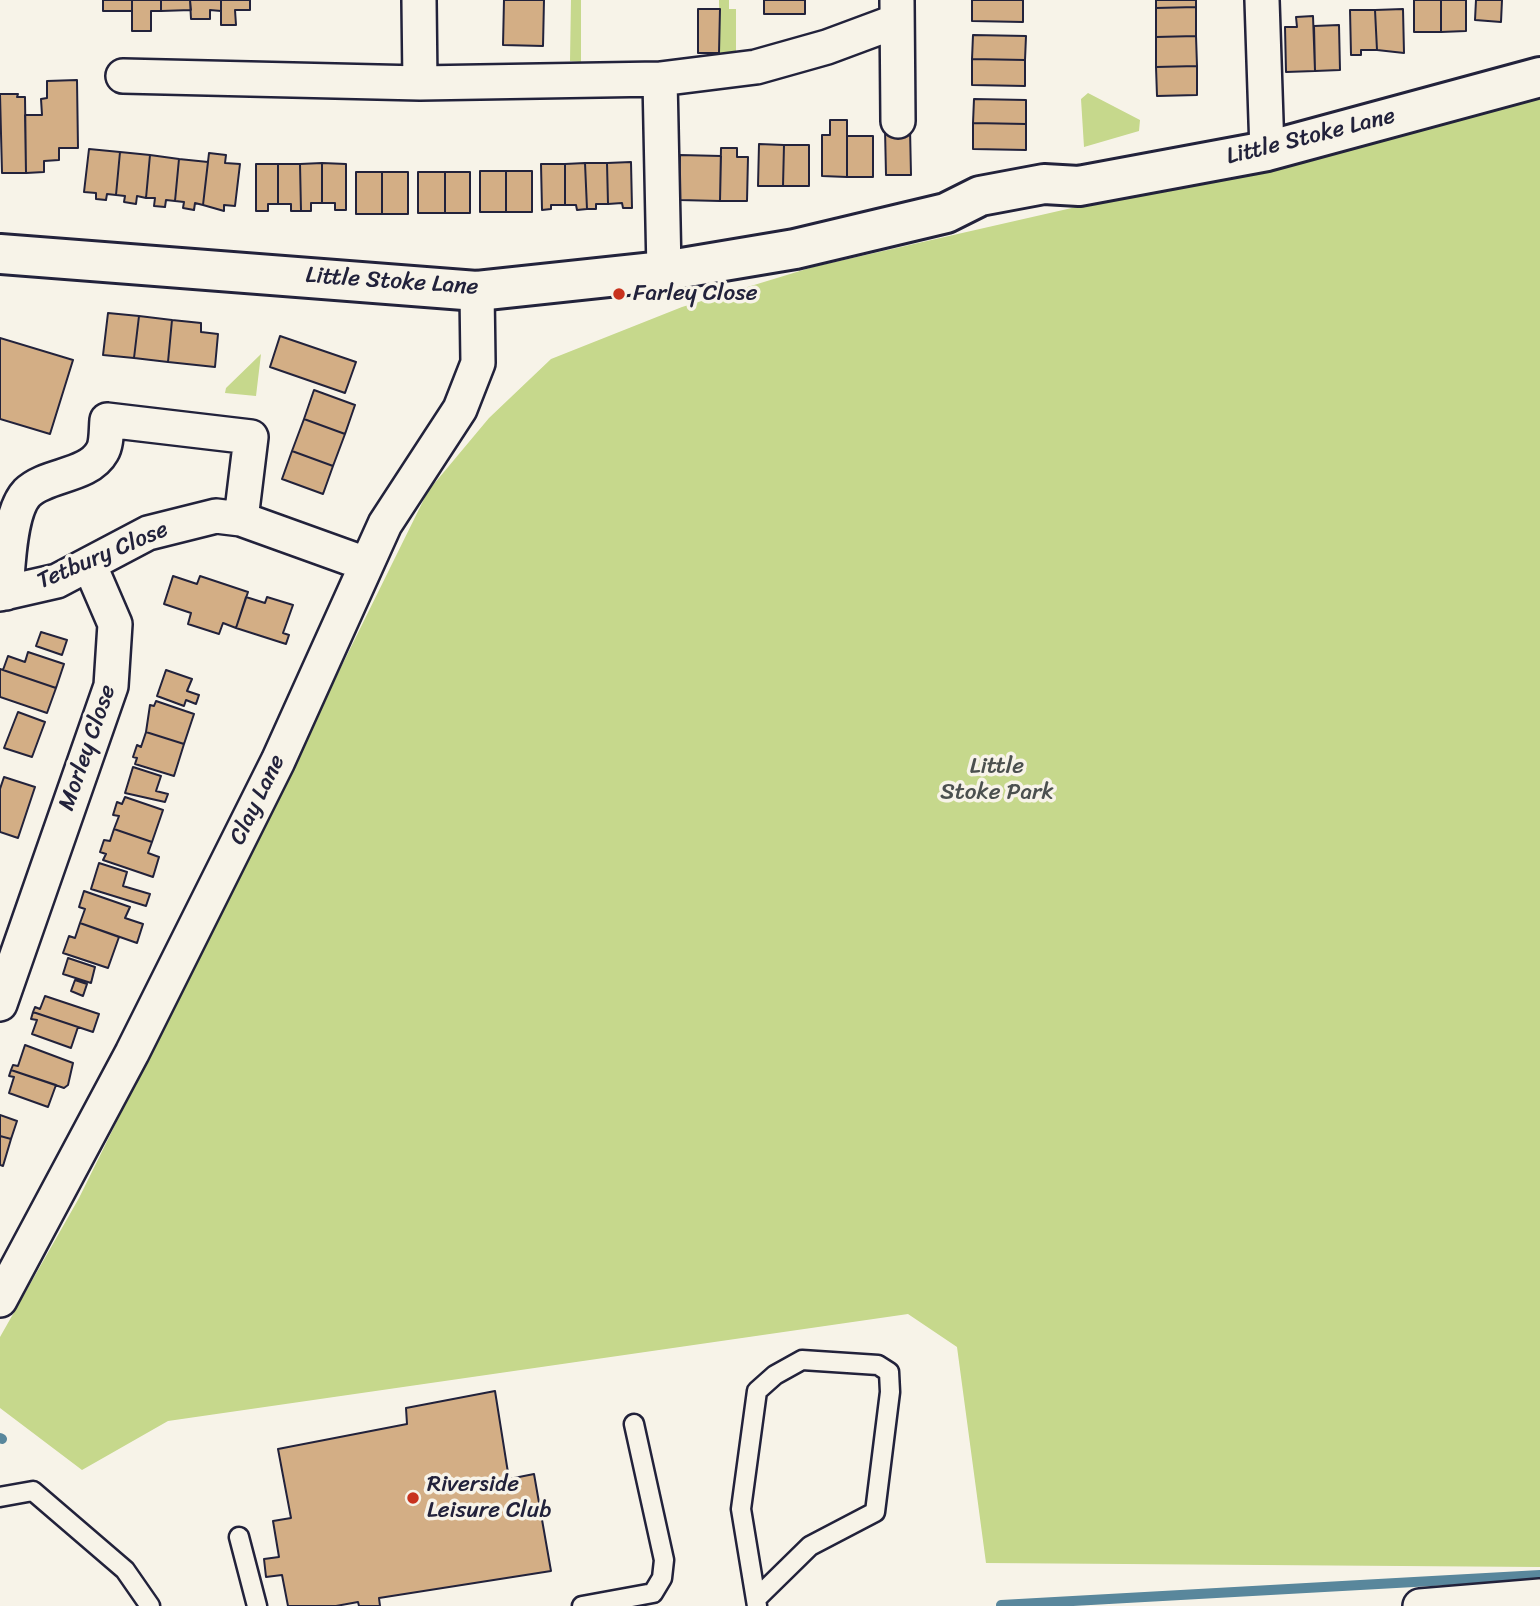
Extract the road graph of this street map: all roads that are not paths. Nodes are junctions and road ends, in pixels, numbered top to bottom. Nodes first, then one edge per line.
1 (419, 0) edge
2 (1262, 0) edge
3 (897, 10) edge
4 (123, 76) dead end
5 (1540, 77) edge
6 (660, 79) junction
7 (420, 83) junction
8 (898, 121) dead end
9 (1267, 151) junction
10 (0, 254) edge
11 (664, 271) junction
12 (477, 290) junction
13 (241, 519) junction
14 (366, 564) junction
15 (90, 566) junction
16 (3, 594) edge
17 (13, 924) edge
18 (0, 1004) edge
19 (0, 1300) edge
20 (634, 1424) dead end
21 (0, 1497) edge
22 (239, 1537) dead end
23 (1540, 1596) edge
24 (757, 1602) edge
25 (150, 1606) edge
26 (257, 1606) edge
27 (582, 1606) edge
28 (1420, 1606) edge

1 - 7 street
2 - 9 street
3 - 6 street
3 - 8 street
4 - 7 street
5 - 9 street, Little Stoke Lane
6 - 7 street
6 - 11 street
9 - 11 street, Little Stoke Lane
10 - 12 street, Little Stoke Lane
11 - 12 street, Little Stoke Lane
12 - 14 street, Clay Lane
13 - 14 street, Tetbury Close
13 - 15 street, Tetbury Close
13 - 16 street, Tetbury Close
14 - 19 street, Clay Lane
15 - 16 street, Tetbury Close
15 - 17 street, Morley Close
17 - 18 street, Morley Close
20 - 27 lane
21 - 25 lane
22 - 26 lane
23 - 28 street
24 - 24 lane

